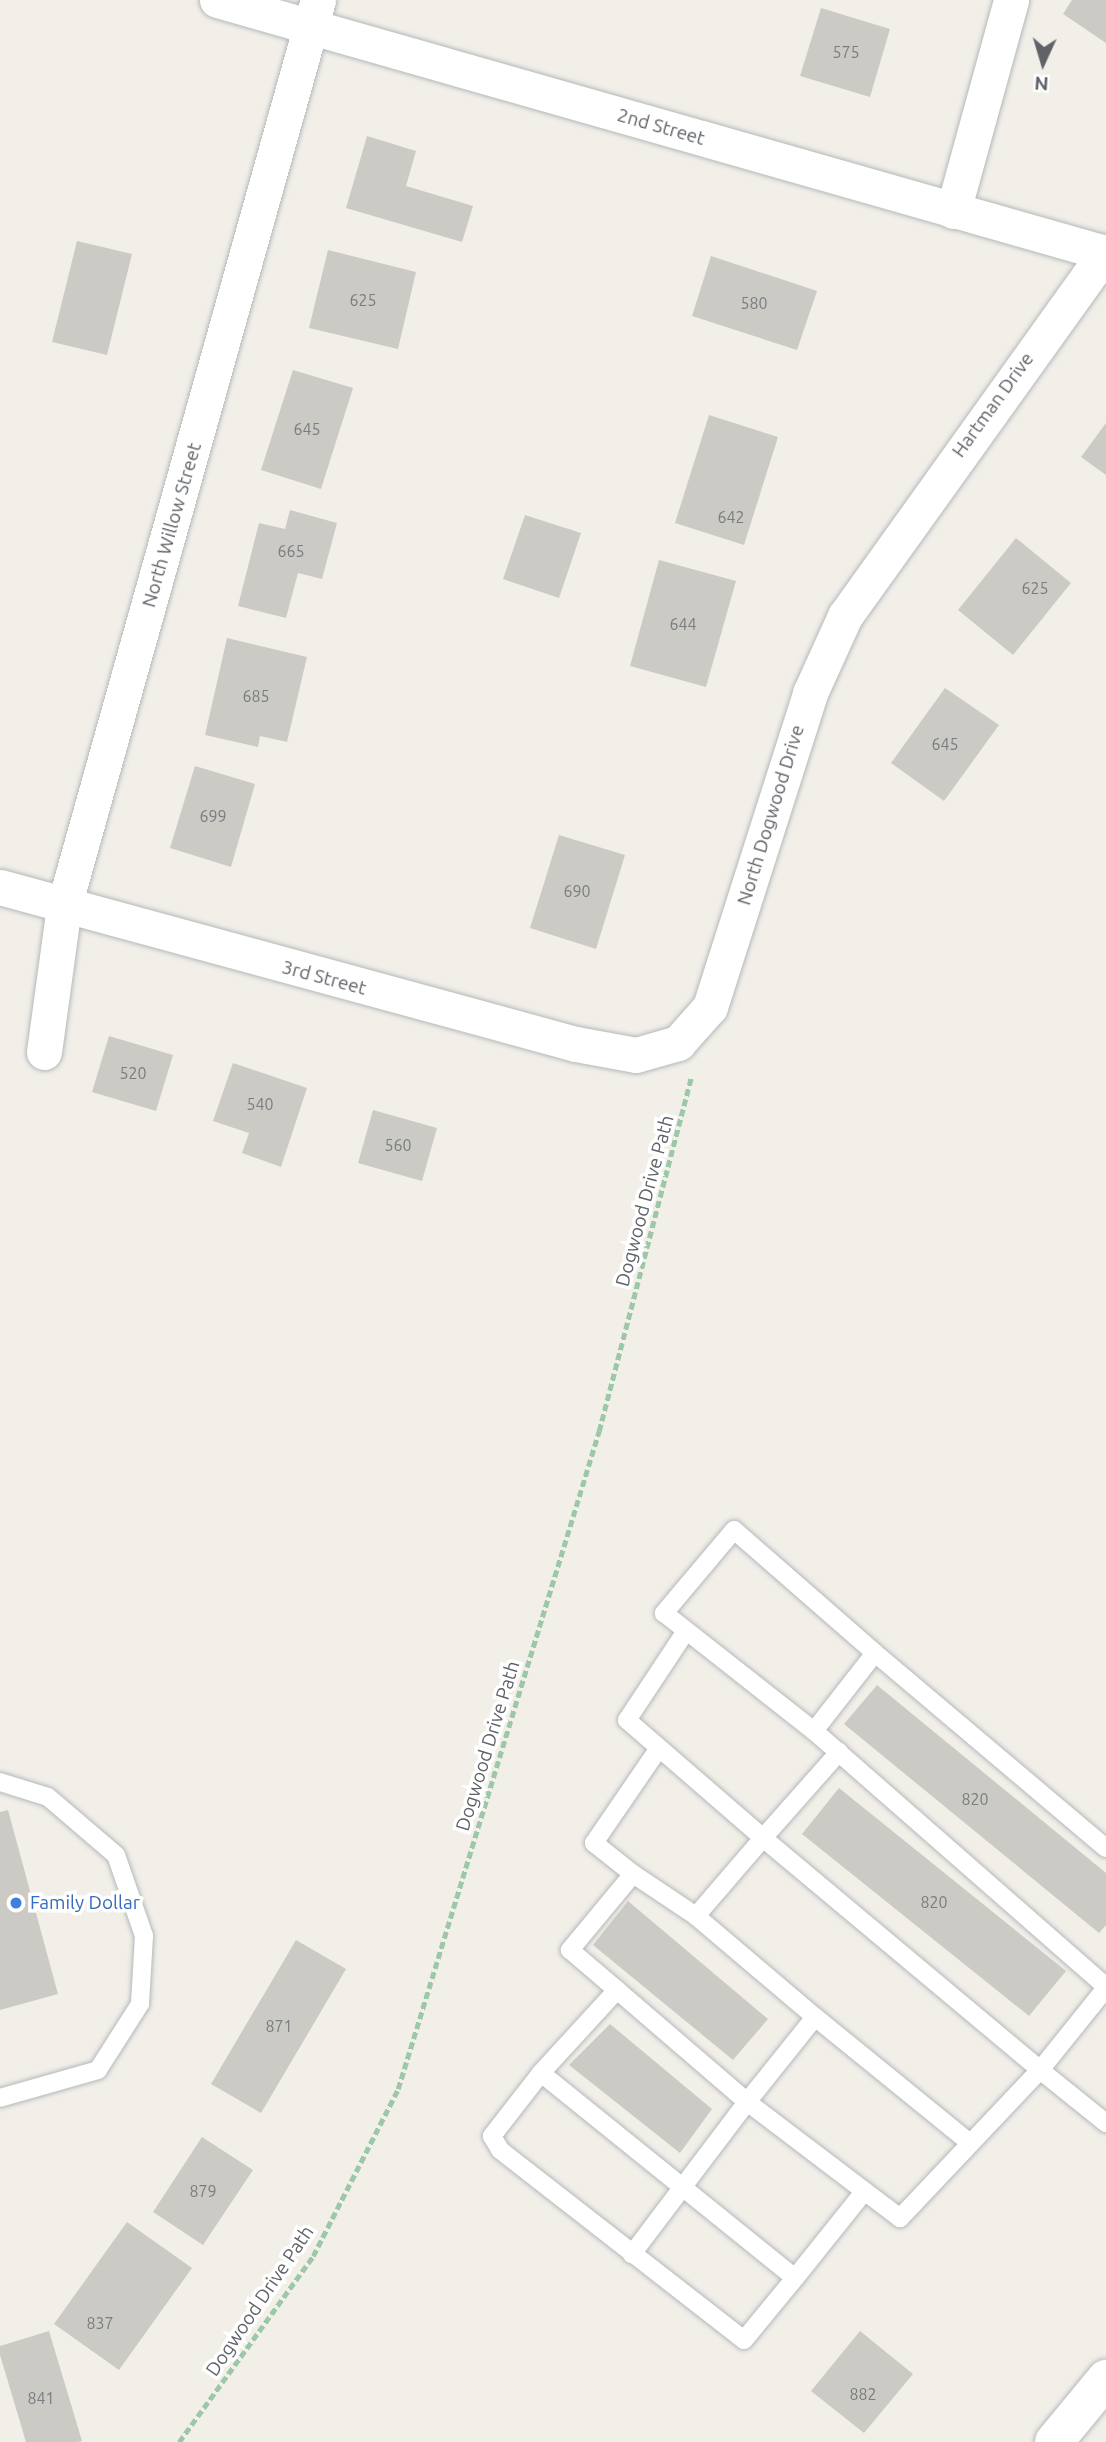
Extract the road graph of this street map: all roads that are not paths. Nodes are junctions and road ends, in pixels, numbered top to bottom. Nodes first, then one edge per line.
1 (217, 0) edge
2 (1011, 0) edge
3 (314, 13) edge
4 (953, 211) junction
5 (1105, 253) edge
6 (880, 559) joint
7 (0, 887) edge
8 (64, 906) junction
9 (44, 1052) dead end
10 (650, 1053) joint
11 (686, 1631) junction
12 (875, 1653) junction
13 (814, 1731) junction
14 (659, 1748) junction
15 (839, 1752) junction
16 (0, 1782) edge
17 (764, 1838) junction
18 (1106, 1848) edge
19 (633, 1874) junction
20 (696, 1916) junction
21 (1106, 1988) edge
22 (617, 1990) junction
23 (815, 2017) junction
24 (1040, 2070) junction
25 (541, 2073) junction
26 (0, 2098) edge
27 (747, 2102) junction
28 (1106, 2123) edge
29 (969, 2142) junction
30 (682, 2188) junction
31 (864, 2192) junction
32 (632, 2254) junction
33 (795, 2278) junction
34 (1106, 2379) edge
35 (1054, 2442) edge

1 - 3 street, 2nd Street
2 - 4 street
3 - 4 street, 2nd Street
3 - 8 street, North Willow Street
4 - 5 street, 2nd Street
5 - 6 street, Hartman Drive
6 - 10 street, North Dogwood Drive
7 - 8 street, 3rd Street
8 - 9 street, North Willow Street
8 - 10 street, 3rd Street
11 - 12 lane
11 - 13 lane
11 - 14 lane
12 - 13 lane
12 - 18 lane
13 - 15 lane
14 - 17 lane
14 - 19 lane
15 - 17 lane
15 - 21 lane
16 - 26 lane
17 - 20 lane
17 - 24 lane
19 - 20 lane
19 - 22 lane
20 - 23 lane
21 - 24 lane
22 - 25 lane
22 - 27 lane
23 - 27 lane
23 - 29 lane
24 - 28 lane
24 - 29 lane
25 - 30 lane
25 - 32 lane
27 - 30 lane
27 - 31 lane
29 - 31 lane
30 - 32 lane
30 - 33 lane
31 - 33 lane
32 - 33 lane
34 - 35 street

